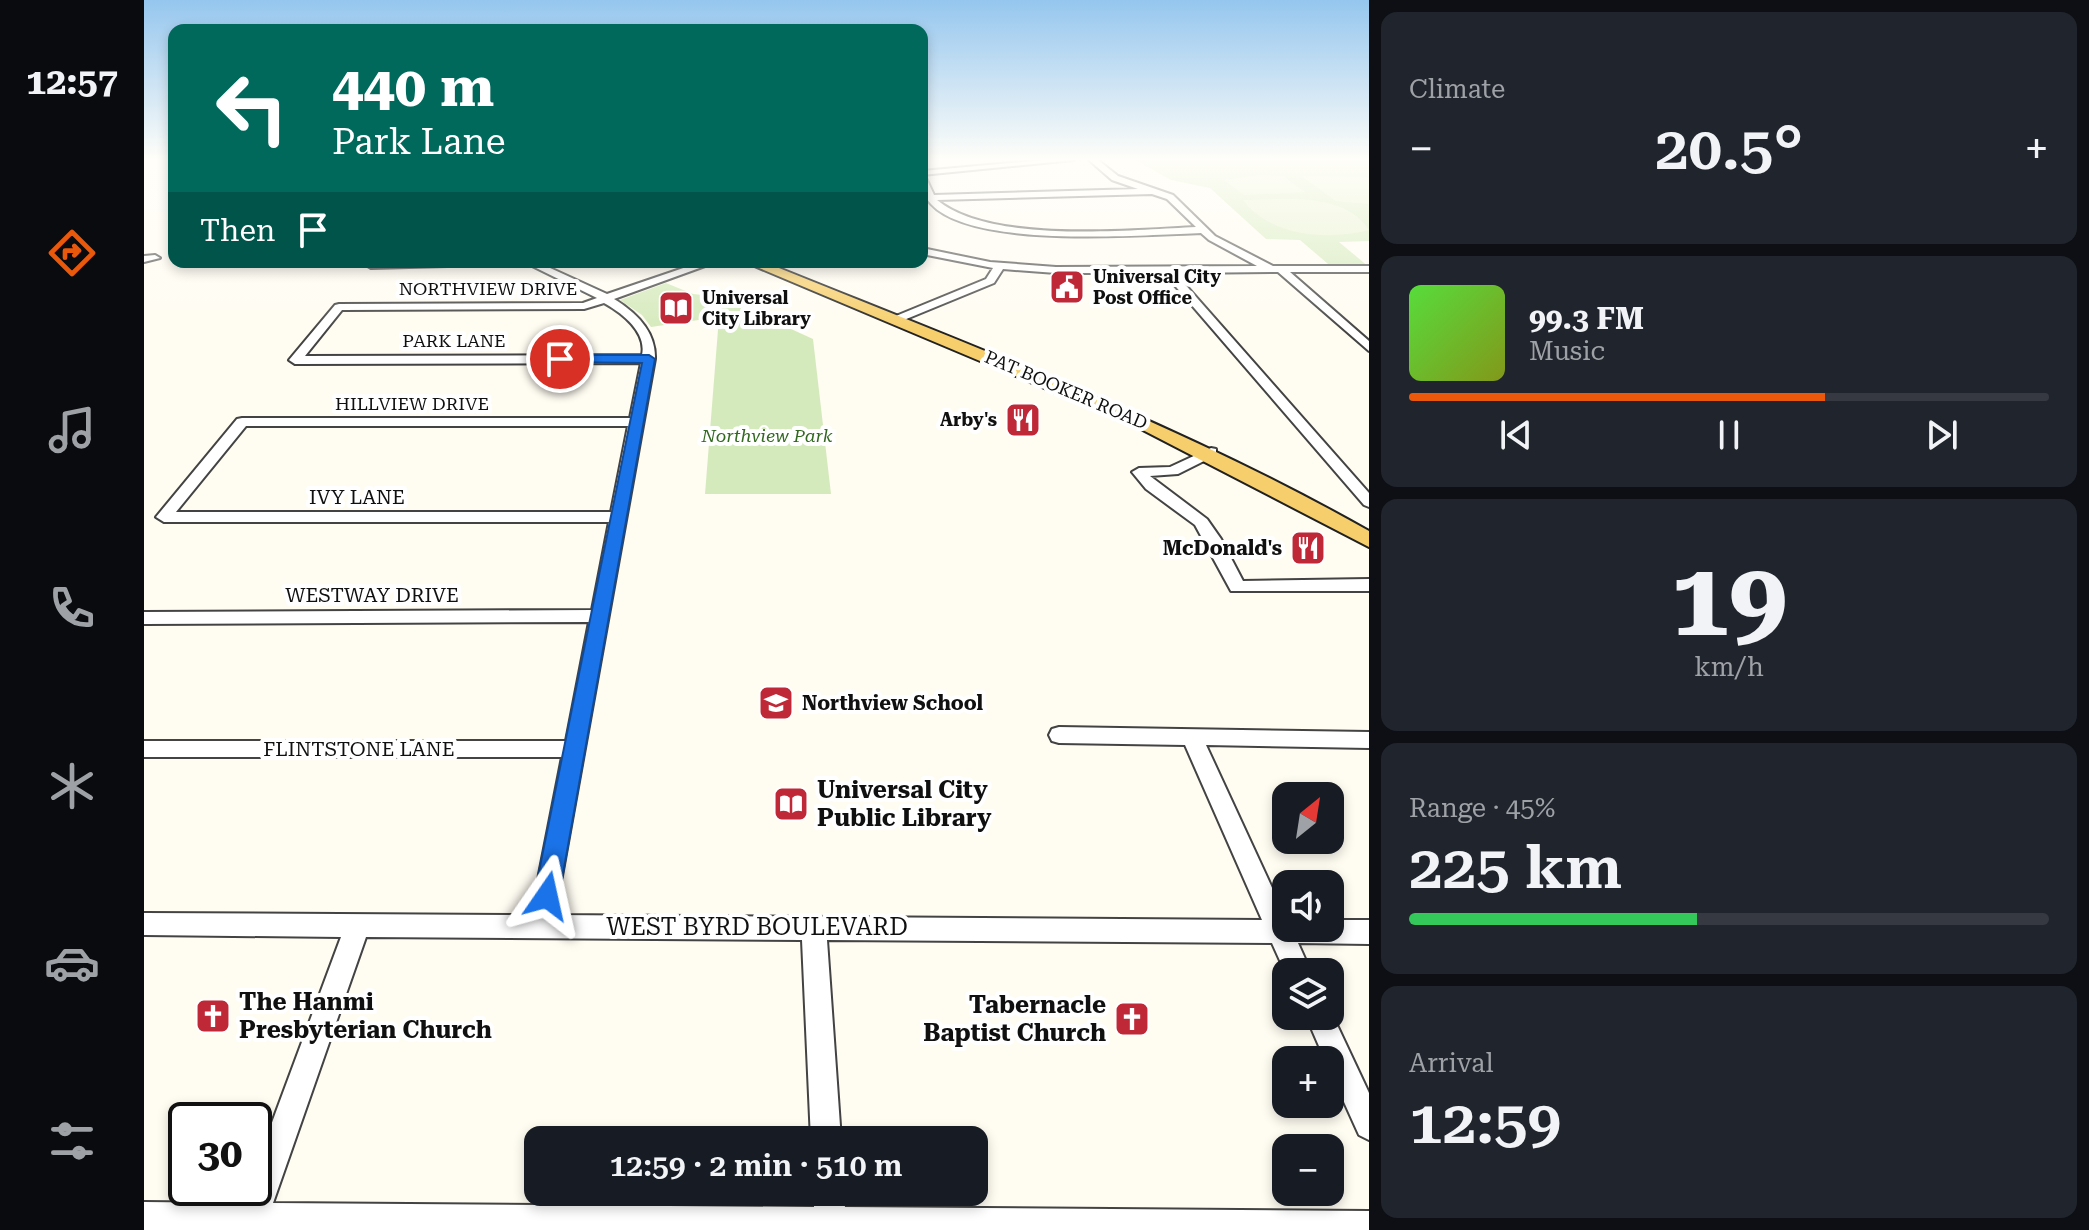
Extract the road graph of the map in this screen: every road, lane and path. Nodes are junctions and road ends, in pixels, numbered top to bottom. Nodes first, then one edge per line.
1 (960, 217) edge
2 (1192, 217) edge
3 (1205, 230) junction
4 (928, 252) edge
5 (1000, 266) junction
6 (541, 268) edge
7 (695, 268) edge
8 (771, 268) edge
9 (1166, 269) junction
10 (1275, 269) junction
11 (1369, 269) edge
12 (606, 301) junction
13 (895, 320) junction
14 (317, 332) joint
15 (1369, 347) edge
16 (649, 359) junction
17 (637, 422) junction
18 (1211, 452) junction
19 (207, 465) joint
20 (1369, 502) edge
21 (619, 517) junction
22 (1369, 540) edge
23 (1369, 585) edge
24 (600, 616) junction
25 (144, 618) edge
26 (1059, 735) dead end
27 (1192, 738) junction
28 (1369, 740) edge
29 (144, 749) edge
30 (575, 749) junction
31 (1272, 915) edge
32 (144, 924) edge
33 (358, 925) junction
34 (541, 926) junction
35 (814, 928) junction
36 (1272, 931) edge
37 (1344, 932) edge
38 (1369, 932) edge
39 (1325, 1030) edge
40 (1369, 1125) edge
41 (825, 1126) edge
42 (830, 1215) edge
43 (144, 1218) edge
44 (250, 1224) edge
45 (1369, 1227) edge

1 - 3 street
2 - 3 street
3 - 10 street
4 - 5 street
5 - 9 street
5 - 13 street
6 - 12 street
7 - 12 street, NORTHVIEW DRIVE
8 - 13 main road, PAT BOOKER ROAD
9 - 10 street
9 - 20 street
10 - 11 street
10 - 15 street
12 - 14 street, NORTHVIEW DRIVE
12 - 16 street
13 - 18 main road, PAT BOOKER ROAD
14 - 16 street, PARK LANE
16 - 17 street
17 - 19 street, HILLVIEW DRIVE
17 - 21 street
18 - 22 main road, PAT BOOKER ROAD
18 - 23 street
19 - 21 street, IVY LANE
21 - 24 street
24 - 25 street, WESTWAY DRIVE
24 - 30 street
26 - 27 street
27 - 28 street
27 - 31 street
29 - 30 street, FLINTSTONE LANE
30 - 34 street
32 - 33 street, WEST BYRD BOULEVARD
33 - 34 street, WEST BYRD BOULEVARD
33 - 44 street
34 - 35 street, WEST BYRD BOULEVARD
35 - 36 street, WEST BYRD BOULEVARD
35 - 41 street
37 - 38 street, WEST BYRD BOULEVARD
39 - 40 street
42 - 44 street
42 - 45 street
43 - 44 street

